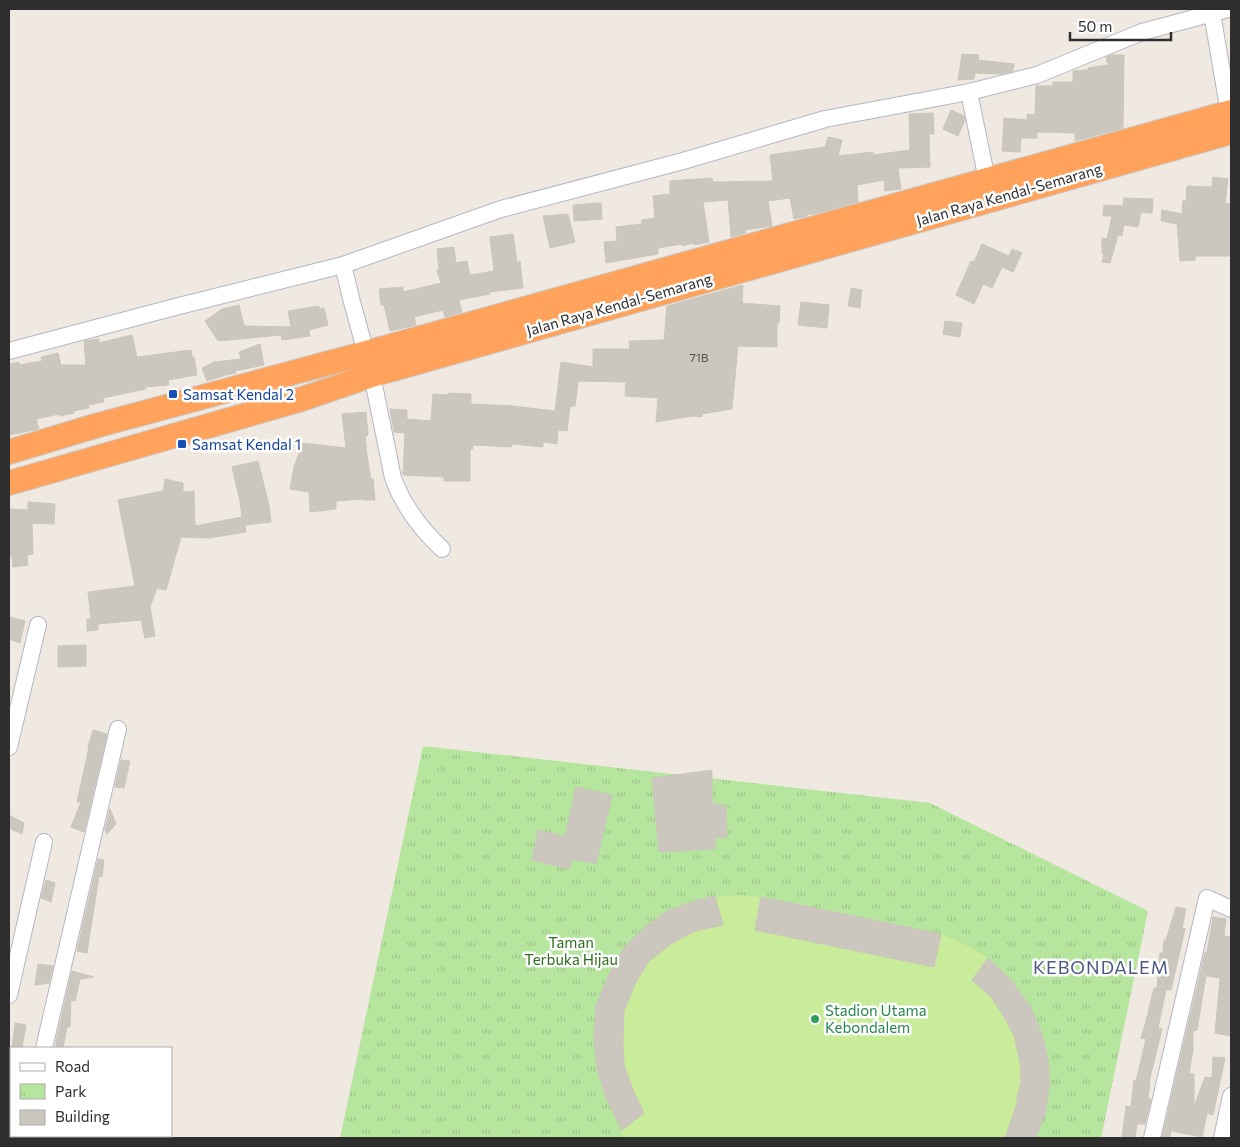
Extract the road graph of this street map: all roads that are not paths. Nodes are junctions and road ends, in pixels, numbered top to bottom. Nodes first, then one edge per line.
1 (1228, 9) edge
2 (1212, 13) junction
3 (969, 92) junction
4 (1230, 119) edge
5 (988, 180) junction
6 (735, 261) junction
7 (343, 265) junction
8 (9, 351) edge
9 (369, 364) junction
10 (9, 452) edge
11 (9, 483) edge
12 (442, 549) dead end
13 (38, 625) dead end
14 (118, 729) dead end
15 (9, 746) edge
16 (44, 842) dead end
17 (1231, 909) edge
18 (9, 995) edge
19 (44, 1047) edge
20 (1231, 1096) edge
21 (1152, 1138) edge
22 (1222, 1138) edge

1 - 2 street
2 - 3 street
2 - 4 street
3 - 5 street
3 - 7 street
4 - 5 highway, Jalan Raya Kendal-Semarang
4 - 6 highway, Jalan Raya Kendal-Semarang
5 - 6 highway, Jalan Raya Kendal-Semarang
6 - 9 highway, Jalan Raya Kendal-Semarang
7 - 8 street
7 - 9 street
9 - 10 highway, Jalan Raya Kendal-Semarang
9 - 11 highway, Jalan Raya Kendal-Semarang
9 - 12 street
13 - 15 street
14 - 19 street
16 - 18 street
17 - 21 street
20 - 22 street

